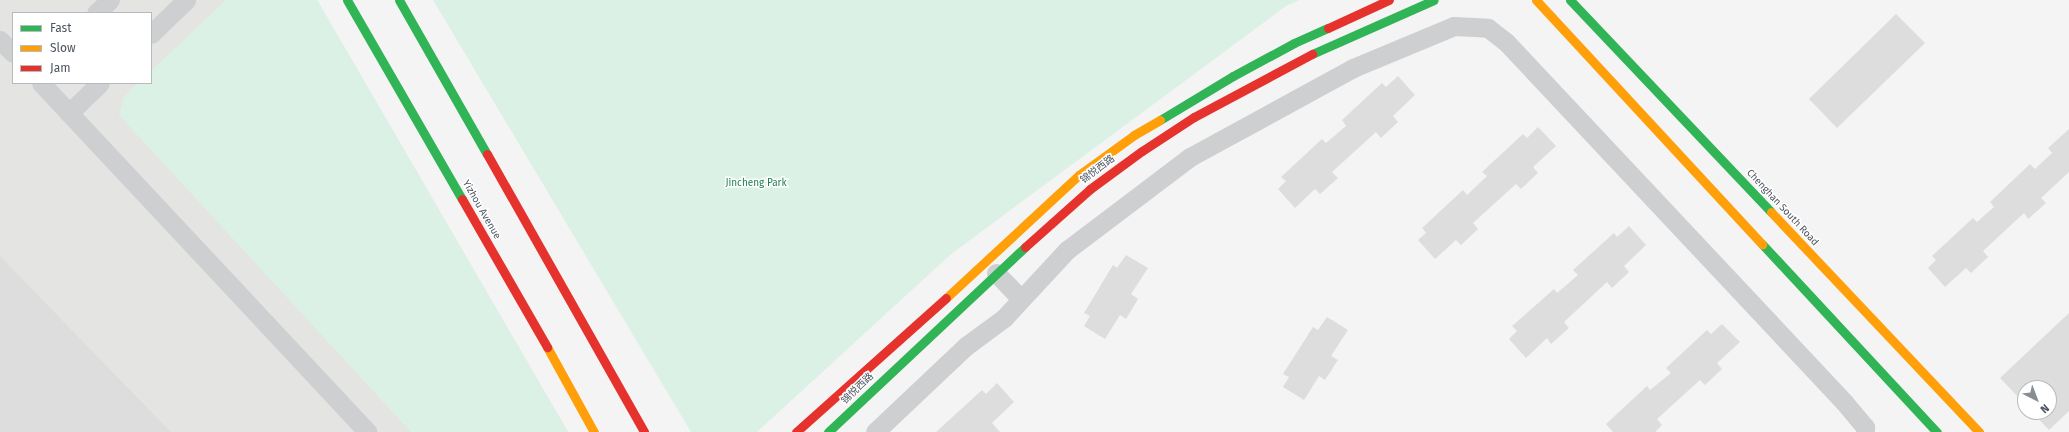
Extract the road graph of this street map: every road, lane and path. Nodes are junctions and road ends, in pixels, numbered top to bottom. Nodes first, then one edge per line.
1 (110, 0) edge
2 (186, 0) edge
3 (347, 0) edge
4 (399, 0) edge
5 (1389, 0) edge
6 (1434, 0) edge
7 (1536, 0) edge
8 (1570, 0) edge
9 (97, 12) edge
10 (152, 33) edge
11 (0, 40) edge
12 (12, 52) edge
13 (42, 84) edge
14 (99, 84) edge
15 (69, 113) junction
16 (996, 273) junction
17 (1021, 299) junction
18 (368, 432) edge
19 (594, 432) edge
20 (644, 432) edge
21 (796, 432) edge
22 (828, 432) edge
23 (875, 432) edge
24 (1865, 432) edge
25 (1937, 432) edge
26 (1979, 432) edge

1 - 9 street
2 - 10 street
3 - 19 main road, Yizhou Avenue
4 - 20 main road
5 - 21 main road, 锦悦西路
6 - 16 main road, 锦悦西路
7 - 25 main road
8 - 26 main road, Chenghan South Road
11 - 12 street
13 - 15 street
14 - 15 street
15 - 18 street
16 - 17 street
16 - 22 main road, 锦悦西路
17 - 23 street
17 - 24 street

